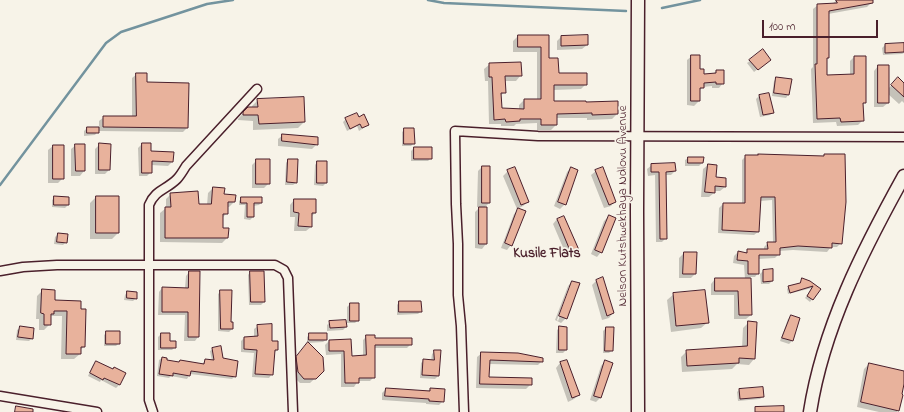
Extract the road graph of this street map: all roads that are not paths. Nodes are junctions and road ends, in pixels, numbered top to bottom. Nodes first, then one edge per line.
1 (638, 0) edge
2 (256, 89) dead end
3 (638, 137) junction
4 (904, 137) edge
5 (904, 176) edge
6 (148, 265) junction
7 (0, 271) edge
8 (0, 396) edge
9 (97, 412) edge
10 (152, 412) edge
11 (293, 412) edge
12 (464, 412) edge
13 (638, 412) edge
14 (810, 412) edge

1 - 3 street, Nelson Kutshwekhaya Ndlovu Avenue
2 - 6 street
3 - 4 street
3 - 12 street
3 - 13 street, Nelson Kutshwekhaya Ndlovu Avenue
5 - 14 street
6 - 7 street
6 - 10 street
6 - 11 street
8 - 9 street

